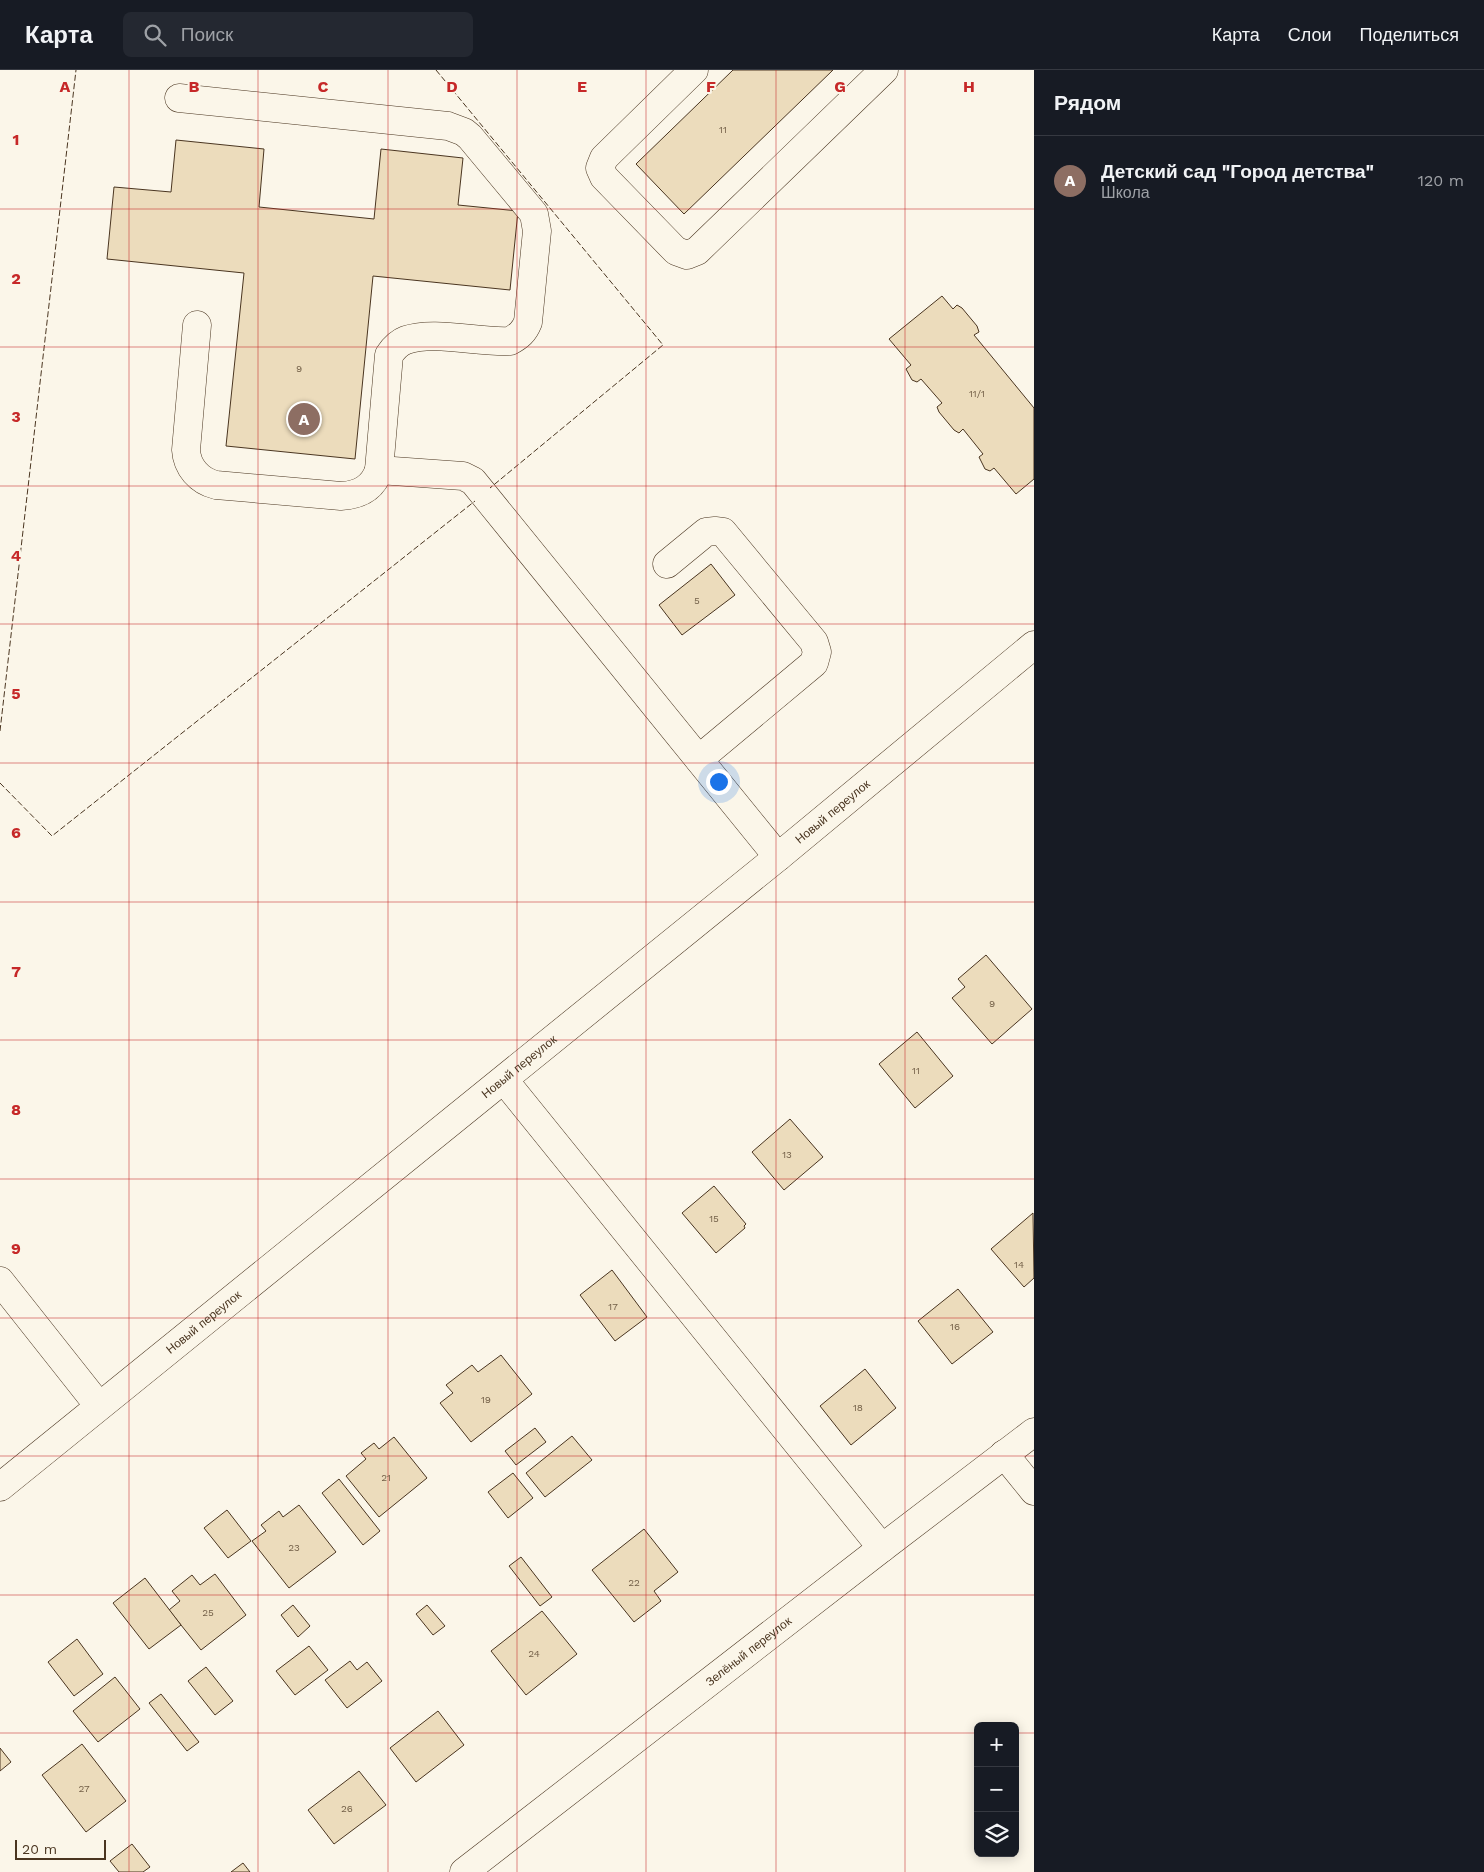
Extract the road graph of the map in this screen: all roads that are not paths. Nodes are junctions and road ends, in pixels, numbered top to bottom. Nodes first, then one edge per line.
1 (694, 70) edge
2 (884, 70) edge
3 (179, 98) dead end
4 (197, 325) dead end
5 (378, 470) junction
6 (667, 564) dead end
7 (1034, 645) edge
8 (699, 759) junction
9 (778, 857) junction
10 (504, 1080) junction
11 (0, 1281) edge
12 (99, 1406) junction
13 (1034, 1432) edge
14 (1004, 1454) junction
15 (0, 1487) edge
16 (1034, 1491) edge
17 (882, 1548) junction
18 (464, 1872) edge

1 - 2 street
3 - 5 street
4 - 5 street
5 - 8 street
6 - 8 street
7 - 9 street, Новый переулок
8 - 9 street
9 - 10 street, Новый переулок
10 - 12 street, Новый переулок
10 - 17 street
11 - 12 street
12 - 15 street, Новый переулок
13 - 14 street, Зелёный переулок
14 - 16 street
14 - 17 street, Зелёный переулок
17 - 18 street, Зелёный переулок

